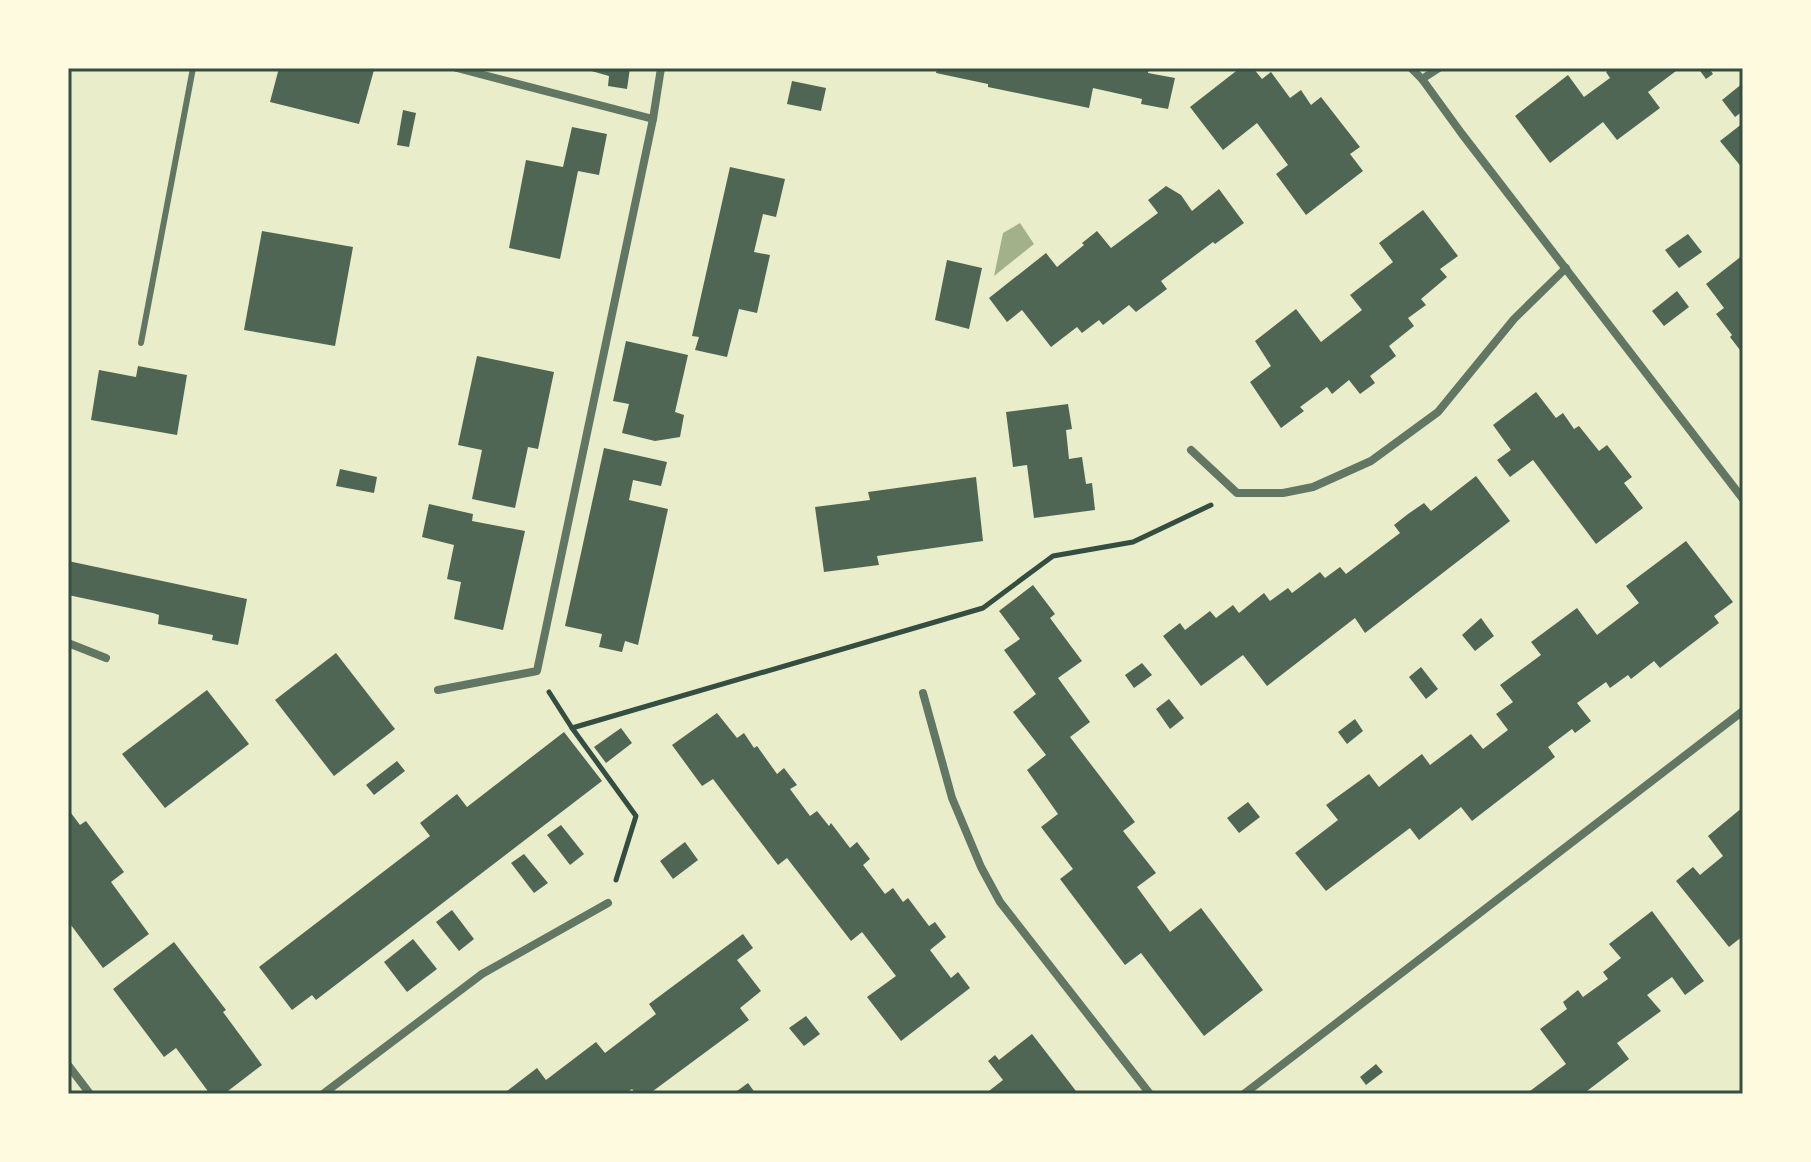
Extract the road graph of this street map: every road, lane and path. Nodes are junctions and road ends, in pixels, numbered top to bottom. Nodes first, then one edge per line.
1 (193, 68) edge
2 (457, 68) edge
3 (661, 68) edge
4 (1411, 68) edge
5 (1439, 68) edge
6 (1422, 79) junction
7 (653, 119) junction
8 (1566, 268) junction
9 (141, 343) dead end
10 (1191, 450) dead end
11 (1237, 493) junction
12 (1743, 499) edge
13 (68, 643) edge
14 (106, 658) dead end
15 (537, 671) junction
16 (438, 690) dead end
17 (923, 693) dead end
18 (1743, 711) edge
19 (572, 728) junction
20 (608, 903) joint
21 (68, 1065) edge
22 (90, 1094) edge
23 (323, 1094) edge
24 (1150, 1094) edge
25 (1244, 1094) edge

1 - 9 lane
2 - 7 street
3 - 7 street
4 - 6 street
5 - 6 street
6 - 8 street
7 - 15 street
8 - 11 street
8 - 12 street
10 - 11 street
11 - 19 path
13 - 14 street
15 - 16 street
15 - 19 path
17 - 24 street
18 - 25 street
19 - 20 path
20 - 23 street
21 - 22 street

